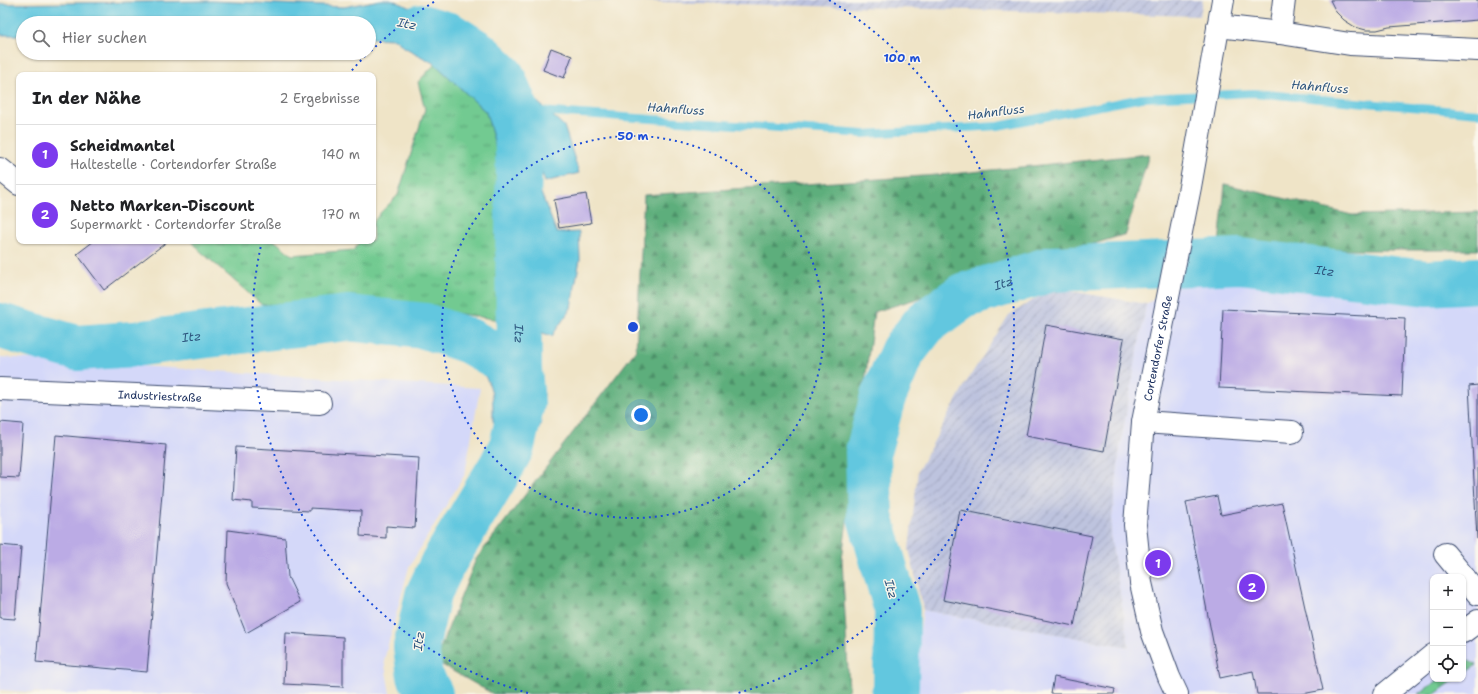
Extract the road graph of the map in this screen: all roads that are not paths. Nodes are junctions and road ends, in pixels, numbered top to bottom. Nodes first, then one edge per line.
1 (1223, 0) edge
2 (1284, 0) edge
3 (1218, 26) junction
4 (1280, 33) junction
5 (1478, 50) edge
6 (0, 170) edge
7 (16, 182) edge
8 (0, 389) edge
9 (320, 404) dead end
10 (1143, 422) junction
11 (1292, 432) dead end
12 (1445, 554) dead end
13 (1478, 594) edge
14 (1478, 621) edge
15 (1466, 630) edge
16 (1430, 657) edge
17 (1177, 694) edge
18 (1384, 694) edge

1 - 3 street, Cortendorfer Straße
2 - 4 street
3 - 4 street
3 - 10 street, Cortendorfer Straße
4 - 5 street
6 - 7 street
8 - 9 street, Industriestraße
10 - 11 street
10 - 17 street, Cortendorfer Straße
12 - 13 street
14 - 15 street
16 - 18 street

